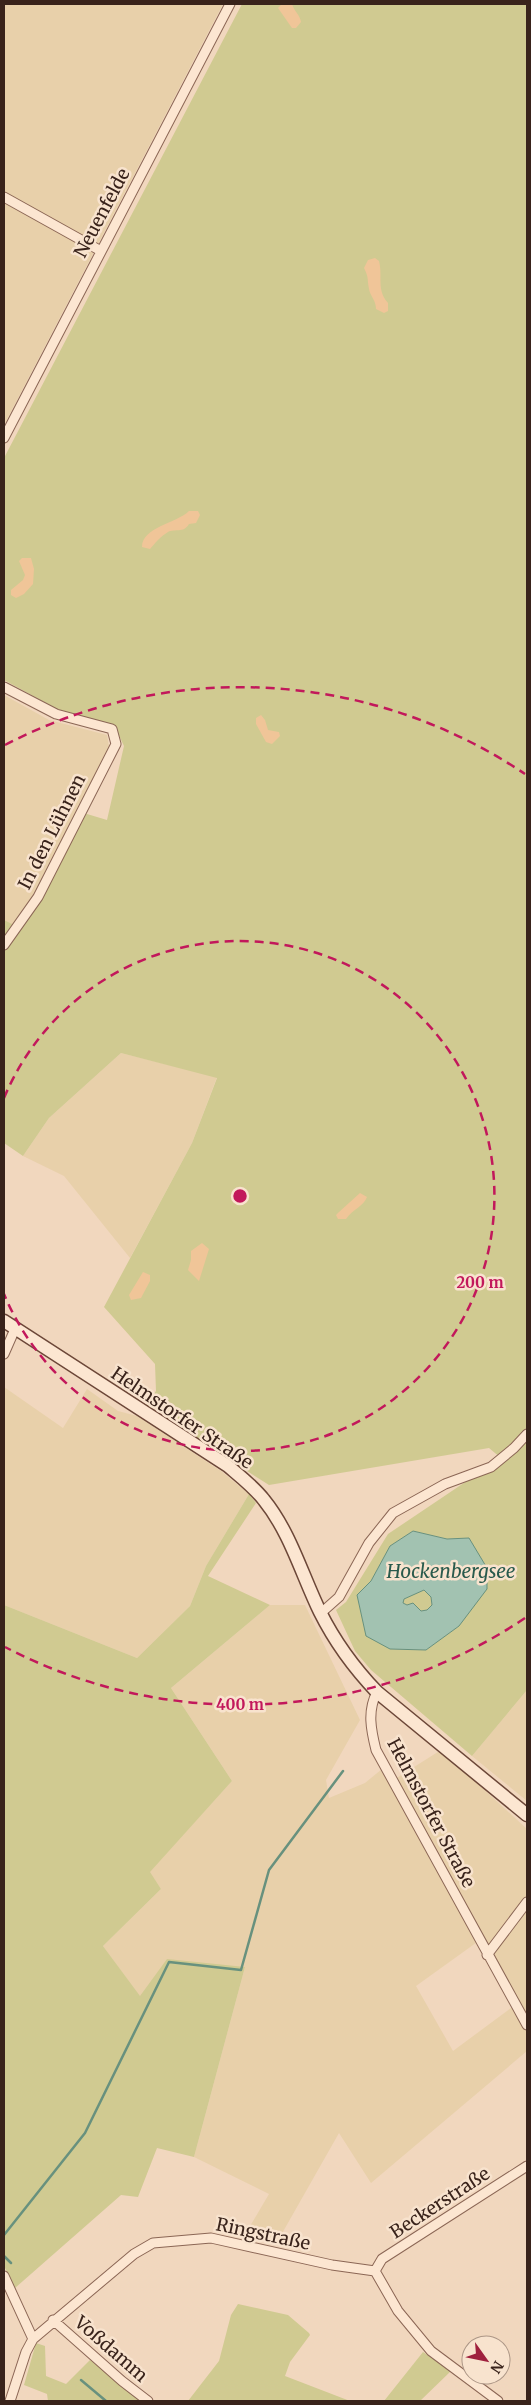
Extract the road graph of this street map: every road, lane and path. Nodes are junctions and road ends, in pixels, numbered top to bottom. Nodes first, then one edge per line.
1 (230, 4) edge
2 (4, 196) edge
3 (100, 251) junction
4 (4, 438) edge
5 (4, 686) edge
6 (4, 945) edge
7 (4, 1321) edge
8 (15, 1329) junction
9 (4, 1354) edge
10 (527, 1434) edge
11 (320, 1612) junction
12 (377, 1692) junction
13 (527, 1815) edge
14 (527, 1902) edge
15 (487, 1955) junction
16 (527, 2025) edge
17 (527, 2166) edge
18 (375, 2271) junction
19 (4, 2276) edge
20 (53, 2320) junction
21 (33, 2339) junction
22 (10, 2401) edge
23 (148, 2401) edge
24 (498, 2401) edge

1 - 3 street, Neuenfelde
2 - 3 street
3 - 4 street, Neuenfelde
5 - 6 street, In den Lühnen
7 - 8 main road, Helmstorfer Straße
8 - 9 street
8 - 11 main road, Helmstorfer Straße
10 - 11 street
11 - 12 main road, Helmstorfer Straße
12 - 13 main road
12 - 15 street, Helmstorfer Straße
14 - 15 street
15 - 16 street, Helmstorfer Straße
17 - 18 street, Beckerstraße
18 - 20 street, Ringstraße
18 - 24 street
19 - 21 street
20 - 21 street, Ringstraße
20 - 23 street, Voßdamm
21 - 22 street, Ringstraße

